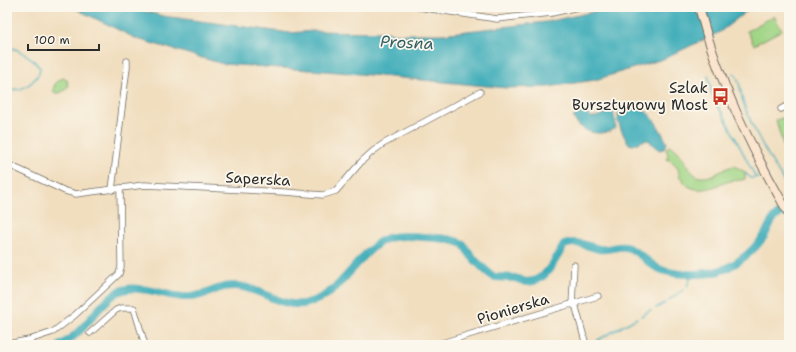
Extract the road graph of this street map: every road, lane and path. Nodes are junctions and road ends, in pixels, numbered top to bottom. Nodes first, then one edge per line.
1 (418, 7) edge
2 (578, 7) edge
3 (699, 7) edge
4 (127, 60) dead end
5 (480, 92) dead end
6 (789, 105) edge
7 (782, 109) dead end
8 (7, 164) edge
9 (120, 188) junction
10 (112, 190) junction
11 (789, 214) edge
12 (574, 265) dead end
13 (598, 296) dead end
14 (573, 304) junction
15 (90, 333) dead end
16 (7, 344) edge
17 (145, 345) edge
18 (435, 345) edge
19 (586, 345) edge

1 - 2 street
3 - 11 main road
4 - 10 street
5 - 9 street, Saperska
6 - 7 street
8 - 10 street, Saperska
9 - 10 street, Saperska
9 - 16 street
12 - 14 street
13 - 14 street, Pionierska
14 - 18 street, Pionierska
14 - 19 street
15 - 17 street

